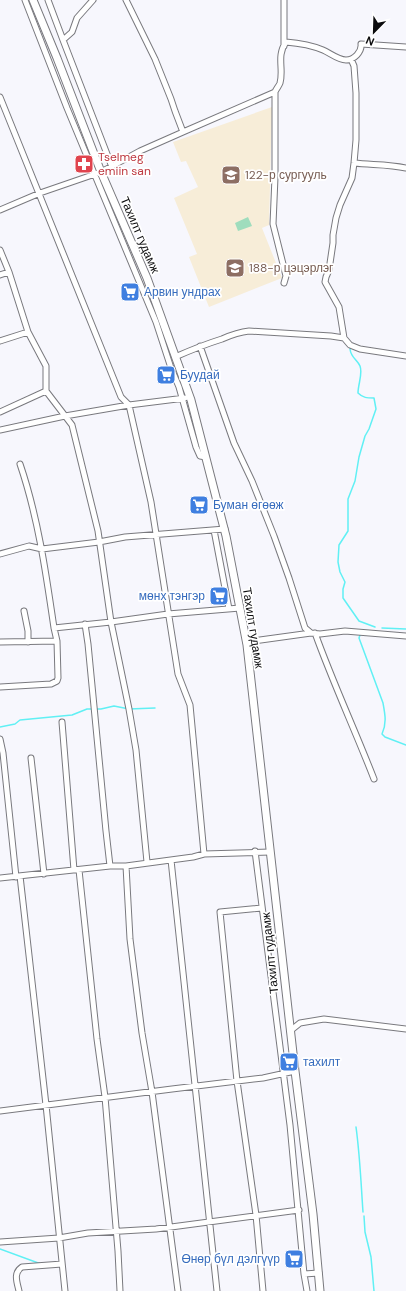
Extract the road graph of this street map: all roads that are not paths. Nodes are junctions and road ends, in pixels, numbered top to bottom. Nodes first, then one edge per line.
1 (25, 0) edge
2 (33, 0) edge
3 (48, 0) edge
4 (93, 0) edge
5 (126, 0) edge
6 (284, 0) edge
7 (63, 40) junction
8 (284, 46) junction
9 (406, 47) edge
10 (351, 59) junction
11 (275, 92) junction
12 (0, 97) edge
13 (183, 132) junction
14 (354, 163) junction
15 (112, 167) junction
16 (406, 168) edge
17 (98, 174) junction
18 (40, 194) junction
19 (0, 210) edge
20 (129, 247) junction
21 (0, 250) edge
22 (8, 272) junction
23 (0, 275) edge
24 (147, 278) junction
25 (139, 280) junction
26 (284, 283) dead end
27 (28, 332) junction
28 (344, 338) junction
29 (0, 341) edge
30 (200, 346) junction
31 (406, 356) edge
32 (175, 357) junction
33 (46, 390) junction
34 (186, 397) junction
35 (129, 405) junction
36 (0, 412) edge
37 (65, 416) junction
38 (0, 430) edge
39 (20, 464) dead end
40 (225, 529) junction
41 (214, 530) junction
42 (156, 535) junction
43 (99, 542) junction
44 (42, 549) junction
45 (0, 554) edge
46 (240, 608) junction
47 (229, 609) junction
48 (24, 612) dead end
49 (168, 614) junction
50 (112, 622) junction
51 (85, 624) junction
52 (54, 628) junction
53 (313, 633) junction
54 (406, 636) edge
55 (57, 641) junction
56 (0, 642) edge
57 (28, 642) junction
58 (246, 642) junction
59 (0, 687) edge
60 (62, 722) dead end
61 (0, 739) edge
62 (31, 758) dead end
63 (374, 779) dead end
64 (255, 851) junction
65 (270, 852) junction
66 (204, 854) junction
67 (171, 860) junction
68 (147, 862) junction
69 (110, 866) junction
70 (126, 866) junction
71 (77, 870) junction
72 (44, 874) junction
73 (18, 877) junction
74 (0, 878) edge
75 (262, 908) junction
76 (406, 1029) edge
77 (290, 1031) junction
78 (295, 1072) junction
79 (284, 1073) junction
80 (237, 1081) junction
81 (196, 1086) junction
82 (152, 1092) junction
83 (105, 1097) junction
84 (46, 1105) junction
85 (0, 1111) edge
86 (299, 1210) junction
87 (256, 1215) junction
88 (210, 1221) junction
89 (169, 1227) junction
90 (117, 1231) junction
91 (59, 1238) junction
92 (0, 1242) edge
93 (62, 1264) junction
94 (319, 1273) junction
95 (304, 1274) junction
96 (19, 1291) edge
97 (65, 1291) edge
98 (120, 1291) edge
99 (178, 1291) edge
100 (217, 1291) edge
101 (263, 1291) edge
102 (307, 1291) edge
103 (320, 1291) edge

1 - 17 street
2 - 17 main road, Тахилт гудамж
3 - 7 street
4 - 7 street
5 - 13 street
6 - 8 street
7 - 15 street
8 - 10 street
8 - 11 street
9 - 10 street
10 - 14 street
11 - 13 street
11 - 26 street
12 - 18 street
13 - 15 street
14 - 16 street
14 - 28 street
15 - 17 street
17 - 18 street
17 - 20 main road, Тахилт гудамж
18 - 19 street
18 - 35 street
20 - 24 main road, Тахилт гудамж
20 - 25 street
21 - 22 street
22 - 23 street
22 - 27 street
24 - 25 street
24 - 32 main road, Тахилт гудамж
25 - 34 street
27 - 29 street
27 - 33 street
28 - 30 street
28 - 31 street
30 - 32 street
30 - 53 street
32 - 34 main road, Тахилт гудамж
33 - 36 street
33 - 37 street
34 - 35 street
34 - 40 main road, Тахилт гудамж
35 - 37 street
35 - 42 street
37 - 38 street
37 - 43 street
39 - 44 street
40 - 41 street
40 - 46 main road, Тахилт гудамж
41 - 42 street
41 - 47 street
42 - 43 street
42 - 49 street
43 - 44 street
43 - 50 street
44 - 45 street
44 - 52 street
46 - 47 street
46 - 58 main road, Тахилт гудамж
47 - 49 street
48 - 57 street
49 - 50 street
49 - 66 street
50 - 51 street
50 - 68 street
51 - 52 street
51 - 69 street
52 - 55 street
53 - 54 street
53 - 58 street
53 - 63 street
55 - 57 street
55 - 59 street
56 - 57 street
58 - 65 main road, Тахилт гудамж
60 - 71 street
61 - 73 street
62 - 72 street
64 - 65 street
64 - 66 street
64 - 75 street
65 - 77 main road, Тахилт гудамж
66 - 67 street
67 - 68 street
67 - 81 street
68 - 70 street
69 - 70 street
69 - 71 street
70 - 82 street
71 - 72 street
71 - 83 street
72 - 73 street
73 - 74 street
73 - 84 street
75 - 79 street
75 - 80 street
76 - 77 street
77 - 78 main road, Тахилт гудамж
78 - 79 street
78 - 94 main road, Тахилт гудамж
79 - 80 street
79 - 86 street
80 - 81 street
80 - 87 street
81 - 82 street
81 - 88 street
82 - 83 street
82 - 89 street
83 - 84 street
83 - 90 street
84 - 85 street
84 - 91 street
86 - 87 street
86 - 95 street
87 - 88 street
87 - 101 street
88 - 89 street
88 - 100 street
89 - 90 street
89 - 99 street
90 - 91 street
90 - 98 street
91 - 92 street
91 - 93 street
93 - 96 street
93 - 97 street
94 - 95 street
94 - 103 main road, Тахилт гудамж
95 - 102 street

